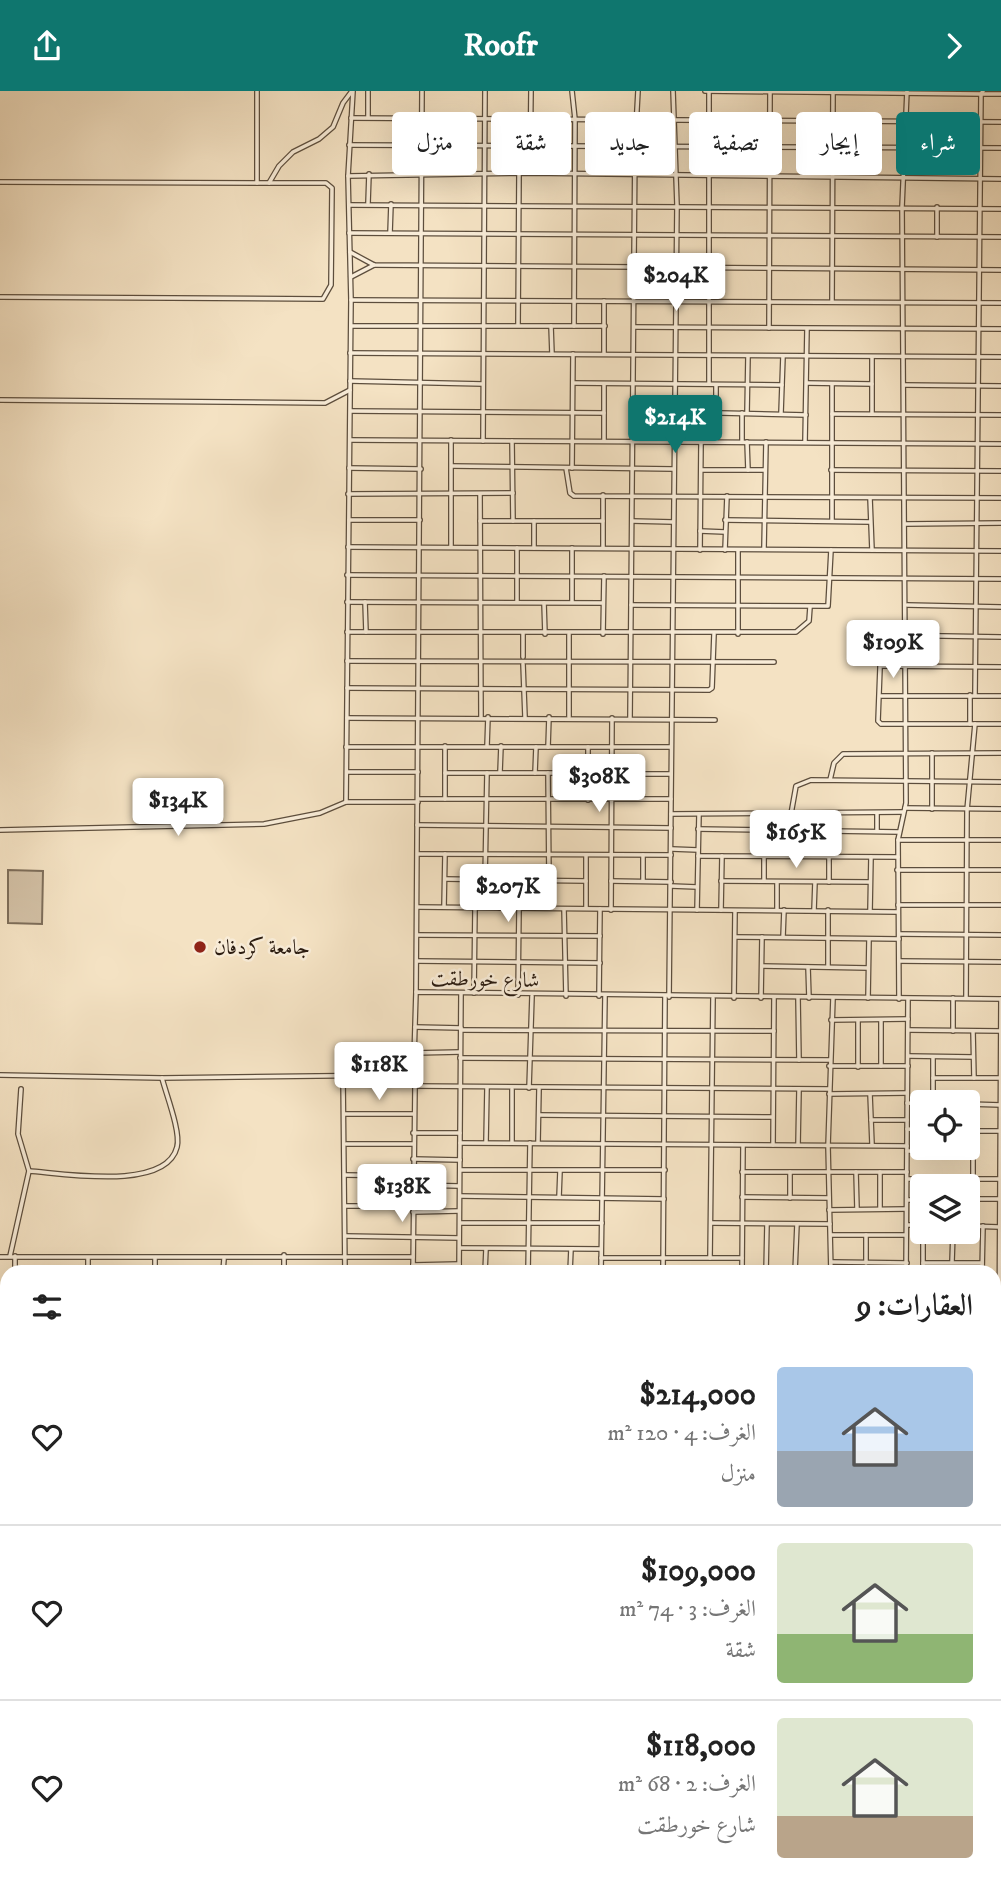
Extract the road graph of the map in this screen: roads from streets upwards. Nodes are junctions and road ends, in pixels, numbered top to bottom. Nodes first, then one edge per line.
1 (257, 91) edge
2 (353, 91) edge
3 (368, 91) edge
4 (422, 91) edge
5 (485, 91) edge
6 (531, 91) edge
7 (572, 91) edge
8 (638, 91) edge
9 (673, 91) edge
10 (707, 92) edge
11 (833, 92) edge
12 (770, 93) junction
13 (907, 93) edge
14 (982, 93) edge
15 (1001, 94) edge
16 (422, 112) edge
17 (530, 112) edge
18 (637, 112) edge
19 (708, 112) edge
20 (770, 112) edge
21 (833, 112) edge
22 (907, 112) edge
23 (351, 118) junction
24 (368, 118) junction
25 (392, 118) edge
26 (477, 118) edge
27 (485, 118) junction
28 (491, 118) edge
29 (571, 119) edge
30 (575, 119) junction
31 (585, 119) edge
32 (676, 121) junction
33 (689, 121) edge
34 (982, 122) junction
35 (1001, 122) edge
36 (392, 144) edge
37 (348, 145) junction
38 (477, 146) edge
39 (484, 146) junction
40 (491, 146) edge
41 (571, 146) edge
42 (575, 146) junction
43 (585, 146) edge
44 (676, 146) junction
45 (689, 146) edge
46 (982, 147) junction
47 (1001, 148) edge
48 (477, 173) edge
49 (484, 173) junction
50 (491, 173) edge
51 (369, 174) junction
52 (392, 174) edge
53 (571, 174) edge
54 (575, 174) junction
55 (585, 174) edge
56 (423, 175) edge
57 (519, 175) edge
58 (635, 175) joint
59 (348, 176) junction
60 (676, 176) junction
61 (709, 176) junction
62 (770, 177) junction
63 (833, 177) junction
64 (903, 177) junction
65 (981, 179) junction
66 (1001, 179) edge
67 (0, 182) edge
68 (257, 183) junction
69 (269, 183) junction
70 (368, 204) junction
71 (391, 204) junction
72 (422, 204) junction
73 (635, 204) junction
74 (348, 205) junction
75 (484, 205) junction
76 (519, 205) junction
77 (575, 205) junction
78 (677, 205) junction
79 (709, 206) junction
80 (770, 207) junction
81 (834, 207) junction
82 (902, 207) junction
83 (937, 207) junction
84 (980, 209) junction
85 (1001, 209) edge
86 (349, 233) junction
87 (390, 233) junction
88 (422, 233) junction
89 (635, 234) junction
90 (676, 234) junction
91 (484, 235) junction
92 (519, 235) junction
93 (575, 235) junction
94 (708, 235) junction
95 (770, 236) junction
96 (833, 236) junction
97 (902, 237) junction
98 (937, 237) junction
99 (979, 237) junction
100 (1001, 237) edge
101 (350, 252) junction
102 (374, 265) junction
103 (421, 266) junction
104 (483, 267) junction
105 (519, 267) junction
106 (769, 267) junction
107 (575, 268) junction
108 (635, 268) junction
109 (676, 268) junction
110 (707, 268) junction
111 (833, 268) junction
112 (903, 268) junction
113 (979, 270) junction
114 (1001, 270) edge
115 (350, 277) junction
116 (0, 297) edge
117 (421, 299) junction
118 (483, 299) junction
119 (351, 300) junction
120 (519, 300) junction
121 (575, 300) junction
122 (604, 300) junction
123 (635, 300) junction
124 (676, 300) junction
125 (708, 301) junction
126 (770, 301) junction
127 (832, 302) junction
128 (904, 302) junction
129 (979, 303) junction
130 (1001, 303) edge
131 (483, 325) junction
132 (518, 325) junction
133 (351, 326) junction
134 (421, 326) junction
135 (551, 326) junction
136 (574, 326) junction
137 (605, 326) junction
138 (634, 327) junction
139 (676, 327) junction
140 (709, 328) junction
141 (769, 328) junction
142 (807, 328) junction
143 (979, 328) junction
144 (904, 329) junction
145 (1001, 329) edge
146 (350, 353) junction
147 (421, 353) junction
148 (483, 353) junction
149 (552, 354) junction
150 (573, 354) junction
151 (604, 355) junction
152 (634, 355) junction
153 (675, 355) junction
154 (709, 355) junction
155 (748, 356) junction
156 (783, 356) junction
157 (806, 356) junction
158 (872, 357) junction
159 (904, 357) junction
160 (978, 357) junction
161 (1001, 358) edge
162 (350, 381) junction
163 (421, 383) junction
164 (573, 383) junction
165 (633, 383) junction
166 (806, 383) junction
167 (483, 384) junction
168 (604, 384) junction
169 (674, 384) junction
170 (709, 384) junction
171 (716, 384) junction
172 (747, 384) junction
173 (832, 384) junction
174 (872, 384) junction
175 (782, 385) junction
176 (904, 385) junction
177 (978, 386) junction
178 (1001, 386) edge
179 (350, 390) junction
180 (0, 400) edge
181 (350, 411) junction
182 (634, 411) junction
183 (483, 412) junction
184 (421, 413) junction
185 (572, 413) junction
186 (604, 413) junction
187 (673, 413) junction
188 (716, 413) junction
189 (745, 413) junction
190 (781, 414) junction
191 (832, 414) junction
192 (806, 415) junction
193 (872, 415) junction
194 (905, 415) junction
195 (978, 415) junction
196 (1001, 415) edge
197 (350, 440) junction
198 (421, 440) junction
199 (451, 440) junction
200 (483, 441) junction
201 (512, 441) junction
202 (572, 441) junction
203 (604, 441) junction
204 (633, 442) junction
205 (672, 442) junction
206 (701, 442) junction
207 (716, 442) junction
208 (742, 442) junction
209 (747, 442) junction
210 (766, 442) junction
211 (805, 442) junction
212 (832, 443) junction
213 (906, 443) junction
214 (978, 443) junction
215 (1001, 444) edge
216 (452, 467) junction
217 (349, 468) junction
218 (566, 468) junction
219 (572, 468) junction
220 (421, 469) junction
221 (512, 469) junction
222 (632, 469) junction
223 (673, 469) junction
224 (701, 470) junction
225 (748, 470) junction
226 (765, 470) junction
227 (831, 470) junction
228 (906, 470) junction
229 (977, 471) junction
230 (1001, 471) edge
231 (420, 493) junction
232 (452, 493) junction
233 (480, 493) junction
234 (513, 493) junction
235 (348, 494) junction
236 (603, 495) junction
237 (632, 495) junction
238 (701, 495) junction
239 (673, 496) junction
240 (727, 496) junction
241 (765, 496) junction
242 (906, 497) junction
243 (870, 498) junction
244 (976, 498) junction
245 (1001, 498) edge
246 (831, 499) junction
247 (348, 520) junction
248 (420, 520) junction
249 (726, 520) junction
250 (480, 521) junction
251 (513, 521) junction
252 (534, 521) junction
253 (603, 521) junction
254 (632, 521) junction
255 (673, 522) junction
256 (765, 522) junction
257 (832, 522) junction
258 (870, 522) junction
259 (1001, 523) edge
260 (906, 524) junction
261 (977, 524) junction
262 (700, 531) junction
263 (725, 532) junction
264 (348, 547) junction
265 (420, 547) junction
266 (451, 548) junction
267 (480, 548) junction
268 (517, 548) junction
269 (534, 548) junction
270 (572, 548) junction
271 (603, 548) junction
272 (632, 549) junction
273 (764, 549) junction
274 (831, 549) junction
275 (872, 549) junction
276 (700, 550) junction
277 (725, 550) junction
278 (738, 550) junction
279 (906, 550) junction
280 (673, 551) junction
281 (1001, 551) edge
282 (976, 552) junction
283 (347, 575) junction
284 (419, 575) junction
285 (480, 575) junction
286 (517, 576) junction
287 (572, 576) junction
288 (604, 576) junction
289 (632, 577) junction
290 (673, 577) junction
291 (738, 577) junction
292 (830, 578) junction
293 (906, 578) junction
294 (976, 579) junction
295 (1001, 579) edge
296 (346, 602) junction
297 (365, 602) junction
298 (419, 602) junction
299 (517, 602) junction
300 (480, 603) junction
301 (544, 603) junction
302 (572, 603) junction
303 (603, 603) junction
304 (631, 605) junction
305 (907, 605) junction
306 (673, 606) junction
307 (738, 606) junction
308 (810, 607) junction
309 (976, 607) junction
310 (1001, 607) edge
311 (347, 632) junction
312 (366, 632) junction
313 (419, 632) junction
314 (480, 633) junction
315 (523, 633) junction
316 (545, 634) junction
317 (569, 634) junction
318 (603, 634) junction
319 (631, 634) junction
320 (672, 634) junction
321 (714, 634) junction
322 (738, 634) junction
323 (907, 635) junction
324 (935, 636) junction
325 (975, 636) junction
326 (1001, 637) edge
327 (347, 661) junction
328 (523, 661) junction
329 (419, 662) junction
330 (774, 662) dead end
331 (480, 663) junction
332 (569, 663) junction
333 (630, 663) junction
334 (713, 663) junction
335 (672, 664) junction
336 (906, 665) junction
337 (882, 666) junction
338 (935, 666) junction
339 (976, 667) junction
340 (1001, 667) edge
341 (347, 688) junction
342 (418, 689) junction
343 (481, 689) junction
344 (569, 689) junction
345 (524, 690) junction
346 (630, 690) junction
347 (672, 690) junction
348 (906, 695) junction
349 (973, 695) junction
350 (880, 696) junction
351 (1001, 696) edge
352 (418, 716) junction
353 (481, 717) junction
354 (488, 717) junction
355 (525, 717) junction
356 (549, 717) junction
357 (569, 717) junction
358 (347, 718) junction
359 (612, 718) junction
360 (630, 718) junction
361 (671, 718) junction
362 (715, 720) dead end
363 (905, 724) junction
364 (972, 724) junction
365 (1001, 725) edge
366 (418, 746) junction
367 (445, 746) junction
368 (487, 746) junction
369 (500, 746) junction
370 (346, 747) junction
371 (536, 747) junction
372 (548, 747) junction
373 (588, 747) junction
374 (613, 747) junction
375 (671, 747) junction
376 (905, 753) junction
377 (932, 753) junction
378 (973, 753) junction
379 (1001, 753) edge
380 (346, 772) junction
381 (418, 772) junction
382 (500, 772) junction
383 (445, 773) junction
384 (486, 773) junction
385 (535, 773) junction
386 (548, 773) junction
387 (588, 773) junction
388 (612, 774) junction
389 (671, 774) junction
390 (830, 780) junction
391 (906, 781) junction
392 (932, 781) junction
393 (969, 781) junction
394 (1001, 782) edge
395 (445, 799) junction
396 (485, 799) junction
397 (671, 799) junction
398 (548, 800) junction
399 (588, 800) junction
400 (612, 800) junction
401 (418, 801) junction
402 (346, 802) junction
403 (932, 809) junction
404 (1001, 809) edge
405 (904, 810) junction
406 (967, 810) junction
407 (877, 813) junction
408 (671, 814) junction
409 (699, 814) junction
410 (764, 814) junction
411 (791, 814) junction
412 (829, 814) junction
413 (417, 825) junction
414 (486, 826) junction
415 (548, 827) junction
416 (610, 827) junction
417 (671, 828) junction
418 (698, 829) junction
419 (0, 830) edge
420 (765, 830) junction
421 (829, 830) junction
422 (877, 830) junction
423 (899, 832) junction
424 (898, 840) junction
425 (967, 840) junction
426 (1001, 840) edge
427 (671, 852) junction
428 (698, 853) junction
429 (417, 854) junction
430 (445, 854) junction
431 (485, 854) junction
432 (549, 854) junction
433 (610, 854) junction
434 (586, 855) junction
435 (643, 855) junction
436 (722, 856) junction
437 (764, 856) junction
438 (829, 857) junction
439 (871, 857) junction
440 (898, 857) junction
441 (897, 870) junction
442 (966, 870) junction
443 (1001, 870) edge
444 (445, 879) junction
445 (485, 880) junction
446 (500, 880) junction
447 (534, 880) junction
448 (549, 880) junction
449 (586, 881) junction
450 (611, 881) junction
451 (643, 881) junction
452 (721, 881) junction
453 (765, 882) junction
454 (777, 882) junction
455 (815, 882) junction
456 (829, 882) junction
457 (870, 882) junction
458 (671, 884) junction
459 (697, 887) junction
460 (898, 905) junction
461 (966, 905) junction
462 (1001, 905) edge
463 (417, 907) junction
464 (444, 907) junction
465 (475, 908) junction
466 (500, 908) junction
467 (534, 908) junction
468 (519, 909) junction
469 (564, 909) junction
470 (586, 909) junction
471 (600, 909) junction
472 (611, 910) junction
473 (777, 910) junction
474 (784, 910) junction
475 (814, 910) junction
476 (828, 910) junction
477 (670, 911) junction
478 (697, 911) junction
479 (721, 911) junction
480 (735, 911) junction
481 (870, 911) junction
482 (898, 912) junction
483 (966, 934) junction
484 (417, 935) junction
485 (1001, 935) edge
486 (475, 936) junction
487 (520, 936) junction
488 (564, 936) junction
489 (600, 936) junction
490 (736, 937) junction
491 (762, 937) junction
492 (783, 937) junction
493 (899, 937) junction
494 (827, 938) junction
495 (869, 939) junction
496 (416, 961) junction
497 (899, 961) junction
498 (966, 961) junction
499 (1001, 962) edge
500 (475, 963) junction
501 (519, 963) junction
502 (600, 963) junction
503 (564, 964) junction
504 (762, 966) junction
505 (808, 967) junction
506 (828, 967) junction
507 (868, 968) junction
508 (416, 992) junction
509 (461, 994) junction
510 (474, 994) junction
511 (518, 995) junction
512 (532, 996) junction
513 (566, 996) junction
514 (599, 996) junction
515 (605, 996) junction
516 (667, 996) junction
517 (774, 997) junction
518 (713, 998) junction
519 (734, 998) junction
520 (761, 998) junction
521 (798, 998) junction
522 (808, 998) junction
523 (833, 998) junction
524 (868, 998) junction
525 (953, 998) junction
526 (899, 999) junction
527 (908, 999) junction
528 (966, 999) junction
529 (1001, 999) edge
530 (908, 1019) junction
531 (831, 1020) junction
532 (858, 1020) junction
533 (881, 1020) junction
534 (415, 1027) junction
535 (461, 1029) junction
536 (908, 1030) junction
537 (531, 1031) junction
538 (605, 1031) junction
539 (664, 1031) junction
540 (714, 1031) junction
541 (774, 1031) junction
542 (953, 1031) junction
543 (973, 1031) junction
544 (1001, 1031) edge
545 (460, 1052) junction
546 (414, 1053) junction
547 (908, 1056) junction
548 (933, 1057) junction
549 (460, 1058) junction
550 (973, 1058) junction
551 (1001, 1058) edge
552 (529, 1059) junction
553 (604, 1060) junction
554 (664, 1060) junction
555 (713, 1060) junction
556 (772, 1060) junction
557 (799, 1060) junction
558 (830, 1063) junction
559 (881, 1066) junction
560 (908, 1066) junction
561 (858, 1067) junction
562 (411, 1069) junction
563 (0, 1075) edge
564 (343, 1077) junction
565 (162, 1078) junction
566 (933, 1078) junction
567 (974, 1078) junction
568 (1000, 1078) edge
569 (415, 1086) junction
570 (460, 1088) junction
571 (604, 1088) junction
572 (21, 1089) dead end
573 (487, 1089) junction
574 (512, 1089) junction
575 (529, 1089) junction
576 (539, 1089) junction
577 (665, 1089) junction
578 (712, 1090) junction
579 (772, 1090) junction
580 (799, 1090) junction
581 (933, 1090) edge
582 (829, 1091) junction
583 (907, 1093) junction
584 (870, 1094) junction
585 (907, 1103) junction
586 (910, 1103) edge
587 (980, 1104) edge
588 (1001, 1105) edge
589 (344, 1114) junction
590 (413, 1114) junction
591 (539, 1115) junction
592 (603, 1116) junction
593 (712, 1116) junction
594 (665, 1117) junction
595 (772, 1117) junction
596 (871, 1120) junction
597 (907, 1120) junction
598 (907, 1129) junction
599 (910, 1129) edge
600 (980, 1131) edge
601 (1001, 1131) edge
602 (413, 1133) junction
603 (460, 1133) junction
604 (460, 1143) junction
605 (486, 1143) junction
606 (512, 1143) junction
607 (530, 1143) junction
608 (538, 1143) junction
609 (346, 1144) junction
610 (603, 1144) junction
611 (413, 1145) junction
612 (665, 1145) junction
613 (773, 1145) junction
614 (798, 1145) junction
615 (872, 1145) junction
616 (710, 1146) junction
617 (743, 1146) junction
618 (828, 1146) junction
619 (907, 1149) junction
620 (910, 1149) edge
621 (1001, 1158) edge
622 (413, 1159) junction
623 (460, 1160) junction
624 (460, 1170) junction
625 (665, 1170) junction
626 (29, 1171) junction
627 (529, 1171) junction
628 (560, 1171) junction
629 (603, 1171) junction
630 (790, 1172) junction
631 (828, 1172) junction
632 (856, 1172) junction
633 (880, 1172) junction
634 (907, 1172) junction
635 (742, 1173) junction
636 (345, 1175) junction
637 (413, 1176) junction
638 (907, 1179) joint
639 (980, 1179) edge
640 (1000, 1179) edge
641 (413, 1185) junction
642 (459, 1186) junction
643 (459, 1196) junction
644 (529, 1197) junction
645 (559, 1197) junction
646 (742, 1197) junction
647 (602, 1198) junction
648 (790, 1198) junction
649 (829, 1198) junction
650 (664, 1199) junction
651 (980, 1199) edge
652 (999, 1199) junction
653 (906, 1200) junction
654 (910, 1200) edge
655 (1000, 1205) edge
656 (345, 1206) junction
657 (413, 1209) junction
658 (857, 1209) junction
659 (880, 1209) junction
660 (906, 1209) junction
661 (830, 1210) junction
662 (459, 1211) junction
663 (459, 1223) junction
664 (528, 1223) junction
665 (602, 1223) junction
666 (711, 1223) junction
667 (741, 1224) junction
668 (767, 1224) junction
669 (797, 1224) junction
670 (830, 1224) junction
671 (906, 1225) junction
672 (910, 1225) edge
673 (983, 1226) joint
674 (999, 1229) edge
675 (830, 1235) junction
676 (866, 1235) junction
677 (906, 1235) junction
678 (345, 1236) junction
679 (413, 1237) junction
680 (459, 1238) junction
681 (923, 1244) edge
682 (953, 1244) edge
683 (459, 1248) junction
684 (485, 1249) junction
685 (528, 1249) junction
686 (571, 1249) junction
687 (601, 1249) junction
688 (284, 1255) junction
689 (12, 1256) junction
690 (345, 1256) junction
691 (0, 1257) edge
692 (413, 1257) junction
693 (88, 1258) junction
694 (155, 1258) junction
695 (224, 1258) junction
696 (601, 1258) junction
697 (664, 1258) junction
698 (710, 1258) junction
699 (741, 1258) junction
700 (831, 1262) joint
701 (923, 1262) joint
702 (952, 1262) junction
703 (866, 1263) junction
704 (906, 1263) joint
705 (982, 1263) joint
706 (459, 1264) joint
707 (14, 1265) edge
708 (88, 1265) edge
709 (155, 1265) edge
710 (224, 1265) edge
711 (284, 1265) edge
712 (345, 1265) edge
713 (413, 1265) joint
714 (485, 1265) edge
715 (528, 1265) edge
716 (570, 1265) edge
717 (601, 1265) edge
718 (664, 1265) edge
719 (742, 1265) edge
720 (766, 1265) edge
721 (795, 1265) edge
722 (998, 1265) edge

1 - 68 street
2 - 23 street
2 - 69 street
3 - 24 street
4 - 16 street
5 - 27 street
6 - 17 street
7 - 30 street
8 - 18 street
9 - 32 street
10 - 12 street
10 - 19 street
11 - 12 street
11 - 13 street
11 - 21 street
12 - 20 street
13 - 14 street
13 - 22 street
14 - 15 street
14 - 34 street
23 - 24 street
23 - 37 street
24 - 25 street
26 - 27 street
27 - 28 street
27 - 39 street
29 - 30 street
30 - 31 street
30 - 42 street
32 - 33 street
32 - 44 street
34 - 35 street
34 - 46 street
36 - 37 street
37 - 59 street
38 - 39 street
39 - 40 street
39 - 49 street
41 - 42 street
42 - 43 street
42 - 54 street
44 - 45 street
44 - 60 street
46 - 47 street
46 - 65 street
48 - 49 street
49 - 50 street
49 - 75 street
51 - 52 street
51 - 59 street
51 - 70 street
53 - 54 street
54 - 55 street
54 - 77 street
56 - 72 street
57 - 76 street
58 - 60 street
58 - 73 street
59 - 74 street
60 - 61 street
60 - 78 street
61 - 62 street
61 - 79 street
62 - 63 street
62 - 80 street
63 - 64 street
63 - 81 street
64 - 65 street
64 - 82 street
65 - 66 street
65 - 84 street
67 - 68 street
68 - 69 street
69 - 116 street
70 - 71 street
70 - 74 street
71 - 72 street
71 - 87 street
72 - 75 street
72 - 88 street
73 - 77 street
73 - 78 street
73 - 89 street
74 - 86 street
75 - 76 street
75 - 91 street
76 - 77 street
76 - 92 street
77 - 93 street
78 - 79 street
78 - 90 street
79 - 80 street
79 - 94 street
80 - 81 street
80 - 95 street
81 - 82 street
81 - 96 street
82 - 83 street
82 - 97 street
83 - 84 street
83 - 98 street
84 - 85 street
84 - 99 street
86 - 87 street
86 - 101 street
87 - 88 street
88 - 91 street
88 - 103 street
89 - 90 street
89 - 93 street
89 - 108 street
90 - 94 street
90 - 109 street
91 - 92 street
91 - 104 street
92 - 93 street
92 - 105 street
93 - 107 street
94 - 95 street
94 - 110 street
95 - 96 street
95 - 106 street
96 - 97 street
96 - 111 street
97 - 98 street
97 - 112 street
98 - 99 street
99 - 100 street
99 - 113 street
101 - 102 street
101 - 115 street
102 - 103 street
102 - 115 street
103 - 104 street
103 - 117 street
104 - 105 street
104 - 118 street
105 - 107 street
105 - 120 street
106 - 110 street
106 - 111 street
106 - 126 street
107 - 108 street
107 - 121 street
108 - 109 street
108 - 123 street
109 - 110 street
109 - 124 street
110 - 125 street
111 - 112 street
111 - 127 street
112 - 113 street
112 - 128 street
113 - 114 street
113 - 129 street
115 - 119 street
117 - 118 street
117 - 119 street
117 - 134 street
118 - 120 street
118 - 131 street
119 - 133 street
120 - 121 street
120 - 132 street
121 - 122 street
121 - 136 street
122 - 123 street
122 - 137 street
123 - 124 street
123 - 138 street
124 - 125 street
124 - 139 street
125 - 126 street
125 - 140 street
126 - 127 street
126 - 141 street
127 - 128 street
128 - 129 street
128 - 144 street
129 - 130 street
129 - 143 street
131 - 132 street
131 - 134 street
131 - 148 street
132 - 135 street
133 - 134 street
133 - 146 street
134 - 147 street
135 - 136 street
135 - 149 street
136 - 137 street
137 - 151 street
138 - 139 street
138 - 152 street
139 - 140 street
139 - 153 street
140 - 141 street
140 - 154 street
141 - 142 street
142 - 144 street
142 - 157 street
143 - 144 street
143 - 145 street
143 - 160 street
144 - 159 street
146 - 147 street
146 - 162 street
147 - 148 street
147 - 163 street
148 - 149 street
148 - 167 street
149 - 150 street
150 - 151 street
150 - 164 street
151 - 152 street
152 - 153 street
152 - 165 street
153 - 154 street
153 - 169 street
154 - 155 street
154 - 170 street
155 - 156 street
155 - 172 street
156 - 157 street
156 - 175 street
157 - 158 street
157 - 166 street
158 - 159 street
158 - 174 street
159 - 160 street
159 - 176 street
160 - 161 street
160 - 177 street
162 - 163 street
162 - 179 street
163 - 167 street
163 - 184 street
164 - 168 street
164 - 185 street
165 - 168 street
165 - 169 street
165 - 182 street
166 - 173 street
166 - 192 street
167 - 183 street
168 - 186 street
169 - 170 street
169 - 187 street
170 - 171 street
171 - 172 street
171 - 188 street
172 - 175 street
172 - 189 street
173 - 174 street
173 - 191 street
174 - 193 street
175 - 190 street
176 - 177 street
176 - 194 street
177 - 178 street
177 - 195 street
179 - 180 street
179 - 181 street
181 - 184 street
181 - 197 street
182 - 187 street
182 - 204 street
183 - 184 street
183 - 185 street
183 - 200 street
184 - 198 street
185 - 186 street
185 - 202 street
186 - 203 street
187 - 188 street
187 - 205 street
188 - 189 street
188 - 207 street
189 - 190 street
189 - 208 street
190 - 192 street
191 - 193 street
191 - 212 street
192 - 211 street
193 - 194 street
194 - 195 street
194 - 213 street
195 - 196 street
195 - 214 street
197 - 198 street
197 - 217 street
198 - 199 street
198 - 220 street
199 - 200 street
199 - 216 street
200 - 201 street
201 - 202 street
201 - 221 street
202 - 203 street
202 - 219 street
203 - 204 street
204 - 205 street
204 - 222 street
205 - 206 street
205 - 223 street
206 - 207 street
206 - 224 street
207 - 208 street
208 - 209 street
209 - 210 street
209 - 225 street
210 - 211 street
210 - 226 street
211 - 212 street
212 - 213 street
212 - 227 street
213 - 214 street
213 - 228 street
214 - 215 street
214 - 229 street
216 - 221 street
216 - 232 street
217 - 220 street
217 - 235 street
218 - 219 street
218 - 221 street
218 - 236 street
219 - 222 street
220 - 231 street
221 - 234 street
222 - 223 street
222 - 237 street
223 - 239 street
224 - 225 street
224 - 238 street
225 - 226 street
226 - 241 street
227 - 228 street
227 - 246 street
228 - 229 street
228 - 242 street
229 - 230 street
229 - 244 street
231 - 232 street
231 - 235 street
231 - 248 street
232 - 233 street
232 - 266 street
233 - 234 street
233 - 250 street
234 - 251 street
235 - 247 street
236 - 237 street
236 - 253 street
237 - 239 street
237 - 254 street
238 - 239 street
238 - 240 street
238 - 262 street
239 - 255 street
240 - 241 street
240 - 249 street
241 - 246 street
241 - 256 street
242 - 243 street
242 - 244 street
242 - 260 street
243 - 246 street
243 - 258 street
244 - 245 street
244 - 261 street
246 - 257 street
247 - 248 street
247 - 264 street
248 - 265 street
249 - 256 street
249 - 263 street
250 - 251 street
250 - 267 street
251 - 252 street
252 - 253 street
252 - 269 street
253 - 271 street
254 - 255 street
254 - 272 street
255 - 280 street
256 - 257 street
256 - 273 street
257 - 258 street
258 - 275 street
259 - 261 street
260 - 261 street
260 - 279 street
261 - 282 street
262 - 263 street
262 - 276 street
263 - 277 street
264 - 265 street
264 - 283 street
265 - 266 street
265 - 284 street
266 - 267 street
267 - 268 street
267 - 285 street
268 - 269 street
268 - 286 street
269 - 270 street
270 - 271 street
270 - 287 street
271 - 272 street
272 - 280 street
272 - 289 street
273 - 274 street
273 - 278 street
274 - 275 street
274 - 292 street
275 - 279 street
276 - 277 street
276 - 280 street
277 - 278 street
278 - 291 street
279 - 282 street
279 - 293 street
280 - 290 street
281 - 282 street
282 - 294 street
283 - 284 street
283 - 296 street
284 - 285 street
284 - 298 street
285 - 286 street
285 - 300 street
286 - 287 street
286 - 299 street
287 - 288 street
287 - 302 street
288 - 289 street
288 - 303 street
289 - 290 street
289 - 304 street
290 - 291 street
290 - 306 street
291 - 292 street
291 - 307 street
292 - 293 street
292 - 308 street
293 - 294 street
293 - 305 street
294 - 295 street
294 - 309 street
296 - 297 street
296 - 311 street
297 - 298 street
297 - 312 street
298 - 300 street
298 - 313 street
299 - 300 street
299 - 301 street
300 - 314 street
301 - 302 street
301 - 316 street
302 - 303 street
303 - 318 street
304 - 306 street
304 - 319 street
305 - 309 street
305 - 323 street
306 - 307 street
306 - 320 street
307 - 308 street
307 - 322 street
308 - 322 street
309 - 310 street
309 - 325 street
311 - 312 street
311 - 327 street
312 - 313 street
313 - 314 street
313 - 329 street
314 - 315 street
314 - 331 street
315 - 316 street
315 - 328 street
316 - 317 street
317 - 318 street
317 - 332 street
318 - 319 street
319 - 320 street
319 - 333 street
320 - 321 street
320 - 335 street
321 - 322 street
321 - 334 street
323 - 324 street
323 - 336 street
323 - 337 street
324 - 325 street
324 - 338 street
325 - 326 street
325 - 339 street
327 - 329 street
327 - 341 street
328 - 331 street
328 - 332 street
328 - 345 street
329 - 331 street
329 - 342 street
330 - 334 street
331 - 343 street
332 - 333 street
332 - 344 street
333 - 335 street
333 - 346 street
334 - 335 street
334 - 347 street
335 - 347 street
336 - 337 street
336 - 338 street
336 - 348 street
337 - 350 street
338 - 339 street
339 - 340 street
339 - 349 street
341 - 342 street
341 - 358 street
342 - 343 street
342 - 352 street
343 - 345 street
343 - 353 street
344 - 345 street
344 - 346 street
344 - 357 street
345 - 355 street
346 - 347 street
346 - 360 street
347 - 361 street
348 - 349 street
348 - 350 street
348 - 363 street
349 - 351 street
349 - 364 street
350 - 363 street
352 - 353 street
352 - 358 street
352 - 366 street
353 - 354 street
354 - 355 street
354 - 368 street
355 - 356 street
356 - 357 street
356 - 372 street
357 - 359 street
358 - 370 street
359 - 360 street
359 - 374 street
360 - 361 street
361 - 362 street
361 - 375 street
363 - 364 street
363 - 376 street
364 - 365 street
364 - 378 street
366 - 367 street
366 - 370 street
366 - 381 street
367 - 368 street
367 - 383 street
368 - 369 street
369 - 371 street
369 - 382 street
370 - 380 street
371 - 372 street
371 - 385 street
372 - 373 street
373 - 374 street
373 - 387 street
374 - 375 street
374 - 388 street
375 - 389 street
376 - 377 street
376 - 390 street
376 - 391 street
377 - 378 street
377 - 392 street
378 - 379 street
378 - 393 street
380 - 381 street
380 - 402 street
381 - 401 street
382 - 384 street
382 - 385 street
383 - 384 street
383 - 395 street
384 - 396 street
385 - 386 street
386 - 387 street
386 - 398 street
387 - 399 street
388 - 389 street
388 - 400 street
389 - 397 street
390 - 391 street
390 - 411 street
391 - 392 street
391 - 405 street
392 - 393 street
392 - 403 street
393 - 394 street
393 - 406 street
395 - 396 street
395 - 401 street
396 - 398 street
396 - 414 street
397 - 400 street
397 - 408 street
398 - 399 street
398 - 415 street
399 - 400 street
400 - 416 street
401 - 402 street
401 - 413 street
402 - 419 street
403 - 405 street
403 - 406 street
404 - 406 street
405 - 407 street
405 - 423 street
406 - 425 street
407 - 412 street
407 - 422 street
408 - 409 street
408 - 417 street
409 - 410 street
409 - 418 street
410 - 411 street
410 - 420 street
411 - 412 street
412 - 421 street
413 - 414 street
413 - 429 street
414 - 415 street
414 - 431 street
415 - 416 street
415 - 432 street
416 - 417 street
416 - 433 street
417 - 427 street
418 - 420 street
418 - 428 street
420 - 421 street
420 - 437 street
421 - 422 street
421 - 438 street
422 - 423 street
423 - 424 street
424 - 425 street
424 - 440 street
425 - 426 street
425 - 442 street
427 - 428 street
427 - 435 street
427 - 458 street
428 - 436 street
428 - 459 street
429 - 430 street
429 - 463 street
430 - 431 street
430 - 444 street
431 - 432 street
431 - 445 street
432 - 434 street
432 - 448 street
433 - 434 street
433 - 435 street
433 - 450 street
434 - 449 street
435 - 451 street
436 - 437 street
436 - 452 street
437 - 438 street
437 - 453 street
438 - 439 street
438 - 456 street
439 - 440 street
439 - 457 street
440 - 441 street
441 - 442 street
441 - 460 street
442 - 443 street
442 - 461 street
444 - 445 street
444 - 464 street
445 - 446 street
446 - 447 street
446 - 466 street
447 - 448 street
447 - 467 street
448 - 449 street
449 - 470 street
450 - 451 street
450 - 472 street
451 - 458 street
452 - 453 street
452 - 479 street
453 - 454 street
454 - 455 street
454 - 473 street
455 - 456 street
455 - 475 street
456 - 457 street
457 - 481 street
458 - 459 street
458 - 477 street
459 - 478 street
460 - 461 street
460 - 482 street
461 - 462 street
461 - 483 street
463 - 464 street
463 - 484 street
464 - 465 street
465 - 466 street
465 - 486 street
466 - 468 street
467 - 468 street
467 - 469 street
468 - 487 street
469 - 470 street
469 - 488 street
470 - 471 street
471 - 472 street
471 - 489 street
472 - 477 street
473 - 474 street
473 - 480 street
474 - 475 street
474 - 492 street
475 - 476 street
476 - 481 street
476 - 494 street
477 - 478 street
477 - 516 street
478 - 479 street
479 - 480 street
480 - 490 street
481 - 482 street
482 - 493 street
483 - 485 street
483 - 493 street
483 - 498 street
484 - 486 street
484 - 496 street
486 - 487 street
486 - 500 street
487 - 488 street
487 - 501 street
488 - 489 street
488 - 503 street
489 - 502 street
490 - 491 street
490 - 519 street
491 - 492 street
491 - 504 street
492 - 494 street
493 - 495 street
493 - 497 street
494 - 495 street
494 - 506 street
495 - 507 street
496 - 500 street
496 - 508 street
497 - 498 street
497 - 526 street
498 - 499 street
498 - 528 street
500 - 501 street
500 - 510 street
501 - 503 street
501 - 511 street
502 - 503 street
502 - 514 street
503 - 513 street
504 - 505 street
504 - 520 street
505 - 506 street
505 - 522 street
506 - 507 street
507 - 524 street
508 - 509 street, شارع خورطقت
508 - 534 street, شارع خورطقت
509 - 510 street, شارع خورطقت
509 - 535 street
510 - 511 street, شارع خورطقت
511 - 512 street, شارع خورطقت
512 - 513 street, شارع خورطقت
512 - 537 street
513 - 514 street, شارع خورطقت
514 - 515 street, شارع خورطقت
515 - 516 street, شارع خورطقت
515 - 538 street
516 - 518 street, شارع خورطقت
516 - 539 street
517 - 520 street, شارع خورطقت
517 - 521 street, شارع خورطقت
517 - 541 street
518 - 519 street, شارع خورطقت
518 - 540 street
519 - 520 street, شارع خورطقت
521 - 522 street, شارع خورطقت
521 - 557 street
522 - 523 street, شارع خورطقت
523 - 524 street, شارع خورطقت
523 - 531 street
524 - 526 street, شارع خورطقت
525 - 527 street, شارع خورطقت
525 - 528 street, شارع خورطقت
525 - 542 street
526 - 527 street, شارع خورطقت
527 - 530 street
528 - 529 street, شارع خورطقت
529 - 544 street
530 - 533 street
530 - 536 street
531 - 532 street
531 - 558 street
532 - 533 street
532 - 561 street
533 - 559 street
534 - 535 street
534 - 546 street, شارع خورطقت
535 - 537 street
535 - 545 street
536 - 542 street
536 - 547 street
537 - 538 street
537 - 552 street
538 - 539 street
538 - 553 street
539 - 540 street
539 - 554 street
540 - 541 street
540 - 555 street
541 - 556 street
542 - 543 street
543 - 544 street
543 - 550 street
544 - 551 street
545 - 546 street
545 - 549 street
546 - 562 street, شارع خورطقت
547 - 548 street
547 - 560 street
548 - 550 street
548 - 566 street
549 - 552 street
549 - 570 street
550 - 567 street
551 - 568 street
552 - 553 street
552 - 575 street
553 - 554 street
553 - 571 street
554 - 555 street
554 - 577 street
555 - 556 street
555 - 578 street
556 - 557 street
556 - 579 street
557 - 558 street
558 - 561 street
558 - 582 street
559 - 560 street
559 - 561 street
560 - 583 street
562 - 564 street
562 - 569 street
563 - 565 street
564 - 565 street
564 - 589 street
565 - 626 street
566 - 567 street
566 - 581 street
567 - 568 street
568 - 588 street
569 - 570 street
569 - 590 street
570 - 573 street
570 - 603 street
571 - 576 street
571 - 577 street
571 - 592 street
572 - 626 street
573 - 574 street
573 - 605 street
574 - 575 street
574 - 606 street
575 - 576 street
576 - 591 street
577 - 578 street
577 - 594 street
578 - 579 street
578 - 593 street
579 - 580 street
579 - 595 street
580 - 582 street
580 - 614 street
582 - 584 street
582 - 618 street
583 - 584 street
583 - 585 street
584 - 596 street
585 - 586 street
585 - 597 street
587 - 588 street
588 - 601 street
589 - 590 street
589 - 609 street
590 - 602 street
591 - 592 street
591 - 608 street
592 - 594 street
592 - 610 street
593 - 594 street
593 - 595 street
593 - 616 street
594 - 612 street
595 - 613 street
596 - 597 street
596 - 615 street
597 - 598 street
598 - 599 street
598 - 619 street
600 - 601 street
601 - 621 street
602 - 603 street
602 - 611 street
603 - 604 street
604 - 605 street
604 - 623 street
605 - 606 street
606 - 607 street
607 - 608 street
607 - 627 street
608 - 610 street
609 - 611 street
609 - 636 street
610 - 612 street
610 - 629 street
611 - 622 street
612 - 616 street
612 - 625 street
613 - 614 street
613 - 617 street
614 - 618 street
615 - 618 street
615 - 619 street
616 - 617 street
616 - 666 street
617 - 635 street
618 - 631 street
619 - 620 street
619 - 634 street
621 - 640 street
622 - 623 street
622 - 637 street
623 - 624 street
624 - 627 street
624 - 642 street
625 - 629 street
625 - 650 street
626 - 689 street
627 - 628 street
627 - 644 street
628 - 629 street
628 - 645 street
629 - 647 street
630 - 631 street
630 - 635 street
630 - 648 street
631 - 632 street
631 - 649 street
632 - 633 street
632 - 658 street
633 - 634 street
633 - 659 street
634 - 638 street
635 - 646 street
636 - 637 street
636 - 656 street
637 - 641 street
638 - 653 street
639 - 640 street
640 - 652 street
641 - 642 street
641 - 657 street
642 - 643 street
643 - 644 street
643 - 662 street
644 - 645 street
644 - 664 street
645 - 647 street
646 - 648 street
646 - 667 street
647 - 650 street
647 - 665 street
648 - 649 street
649 - 661 street
650 - 697 street
651 - 652 street
652 - 655 street
653 - 654 street
653 - 660 street
655 - 674 street
656 - 657 street
656 - 678 street
657 - 662 street
657 - 679 street
658 - 659 street
658 - 661 street
659 - 660 street
660 - 671 street
661 - 670 street
662 - 663 street
663 - 664 street
663 - 680 street
664 - 665 street
664 - 685 street
665 - 687 street
666 - 667 street
666 - 698 street
667 - 668 street
667 - 699 street
668 - 669 street
668 - 720 street
669 - 670 street
669 - 721 street
670 - 675 street
671 - 672 street
671 - 677 street
673 - 674 street
673 - 705 street
674 - 722 street
675 - 676 street
675 - 700 street
676 - 677 street
676 - 703 street
677 - 704 street
678 - 679 street
678 - 690 street
679 - 680 street
679 - 692 street
680 - 683 street
681 - 701 street
682 - 702 street
683 - 684 street
683 - 706 street
684 - 685 street
684 - 714 street
685 - 686 street
685 - 715 street
686 - 687 street
686 - 716 street
687 - 696 street
688 - 690 street
688 - 695 street
688 - 711 street
689 - 691 street
689 - 693 street
689 - 707 street
690 - 692 street
690 - 712 street
692 - 713 street
693 - 694 street
693 - 708 street
694 - 695 street
694 - 709 street
695 - 710 street
696 - 697 street
696 - 717 street
697 - 698 street
697 - 718 street
698 - 699 street
699 - 719 street
700 - 703 street
701 - 702 street
702 - 705 street
703 - 704 street
706 - 713 street

